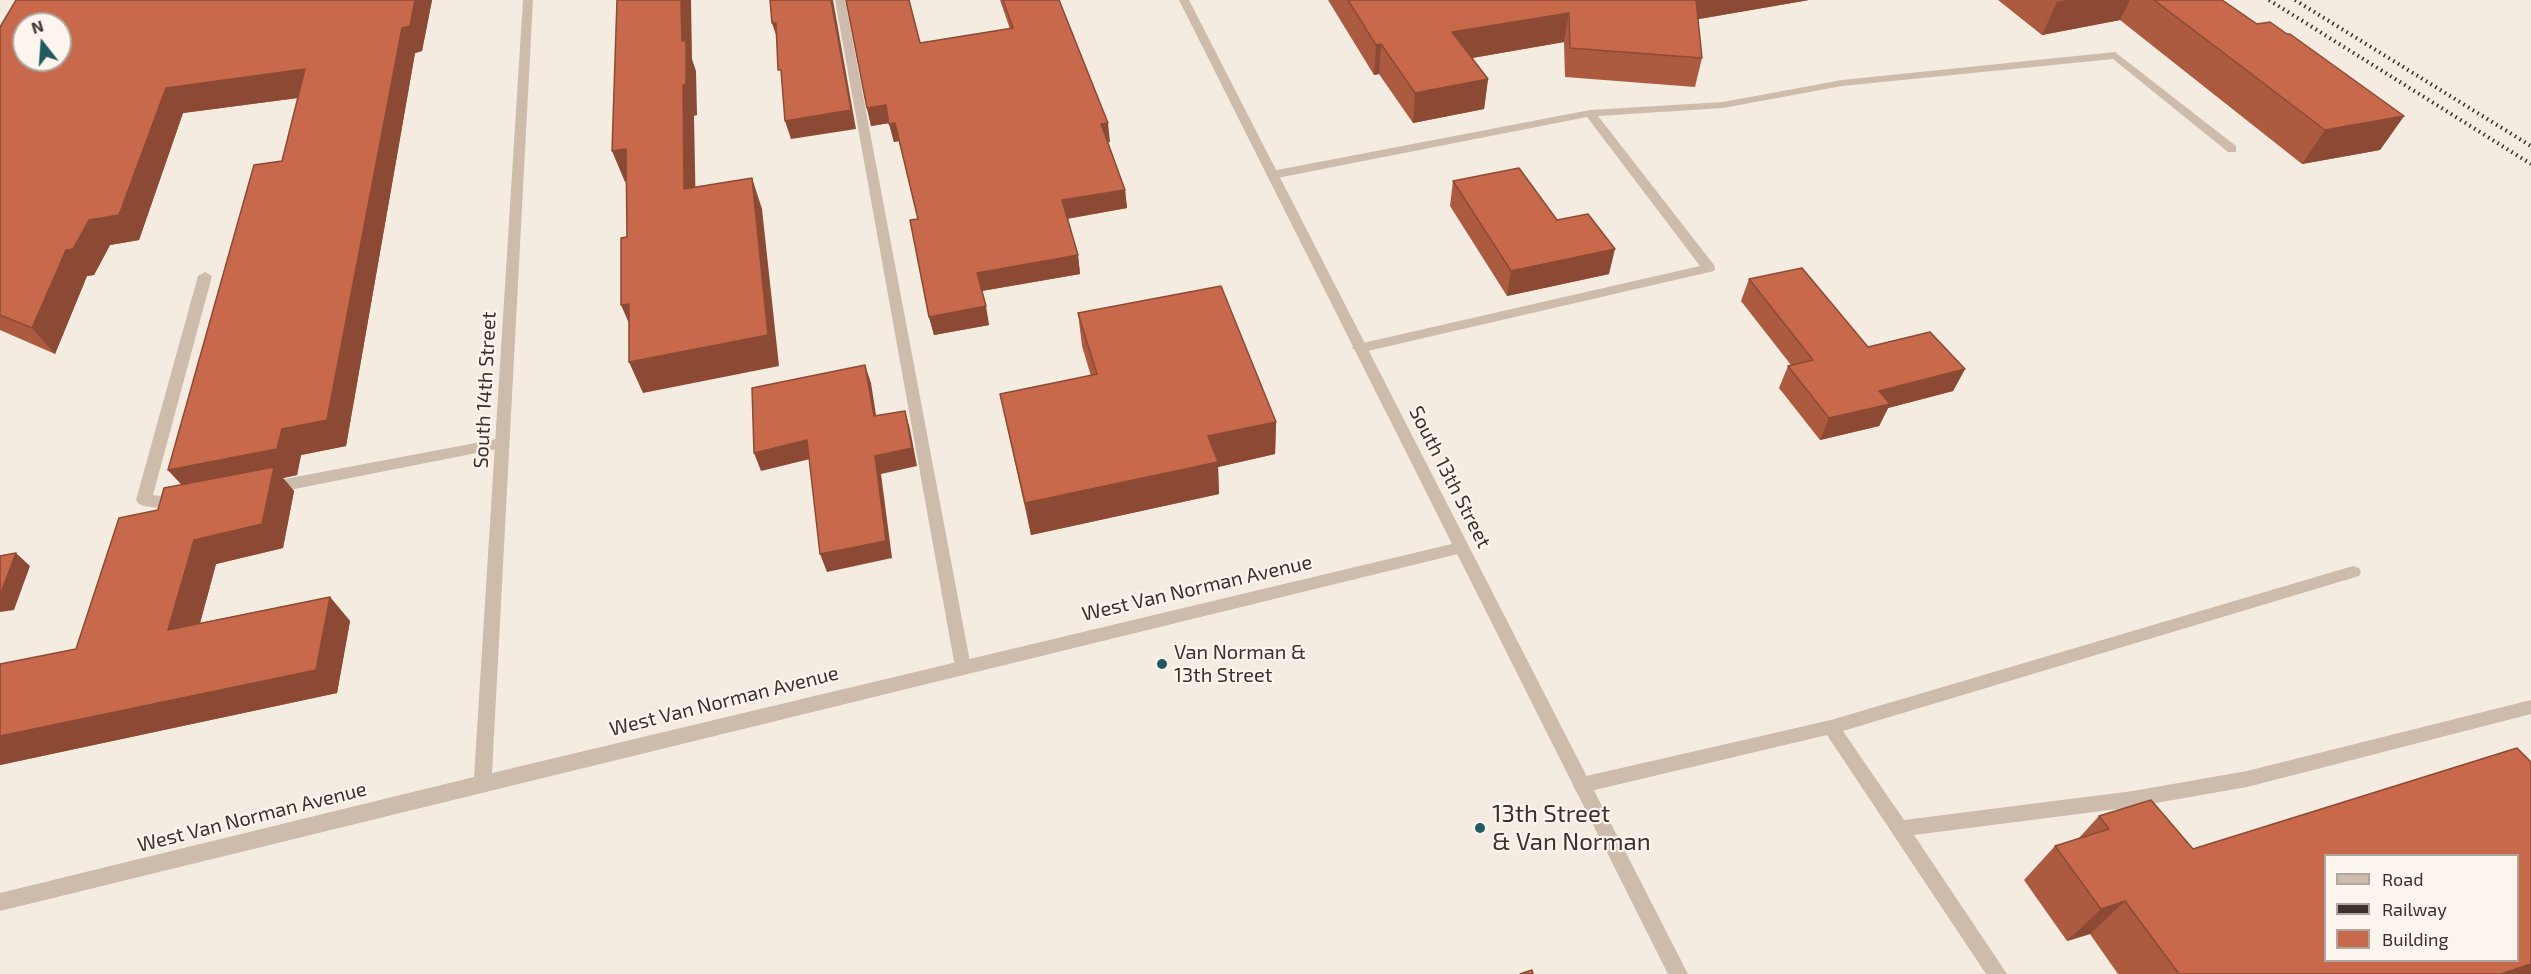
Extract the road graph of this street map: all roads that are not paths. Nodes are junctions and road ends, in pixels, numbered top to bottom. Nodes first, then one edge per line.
1 (528, 0) edge
2 (840, 0) edge
3 (1184, 0) edge
4 (1590, 113) junction
5 (2232, 149) dead end
6 (1272, 175) junction
7 (205, 276) dead end
8 (1359, 348) junction
9 (502, 443) junction
10 (259, 490) edge
11 (201, 501) edge
12 (1460, 548) junction
13 (2353, 572) dead end
14 (963, 667) junction
15 (2531, 707) edge
16 (1831, 727) junction
17 (483, 783) junction
18 (1582, 785) junction
19 (1900, 829) junction
20 (0, 902) edge
21 (1678, 974) edge
22 (1997, 974) edge

1 - 9 street, South 14th Street
2 - 14 street
3 - 6 street, South 13th Street
4 - 5 street
4 - 6 street
4 - 8 street
6 - 8 street, South 13th Street
7 - 11 street
8 - 12 street, South 13th Street
9 - 10 street
9 - 17 street, South 14th Street
12 - 14 street, West Van Norman Avenue
12 - 18 street, South 13th Street
13 - 16 street
14 - 17 street, West Van Norman Avenue
15 - 19 street
16 - 18 street
16 - 19 street
17 - 20 street, West Van Norman Avenue
18 - 21 street, South 13th Street
19 - 22 street

